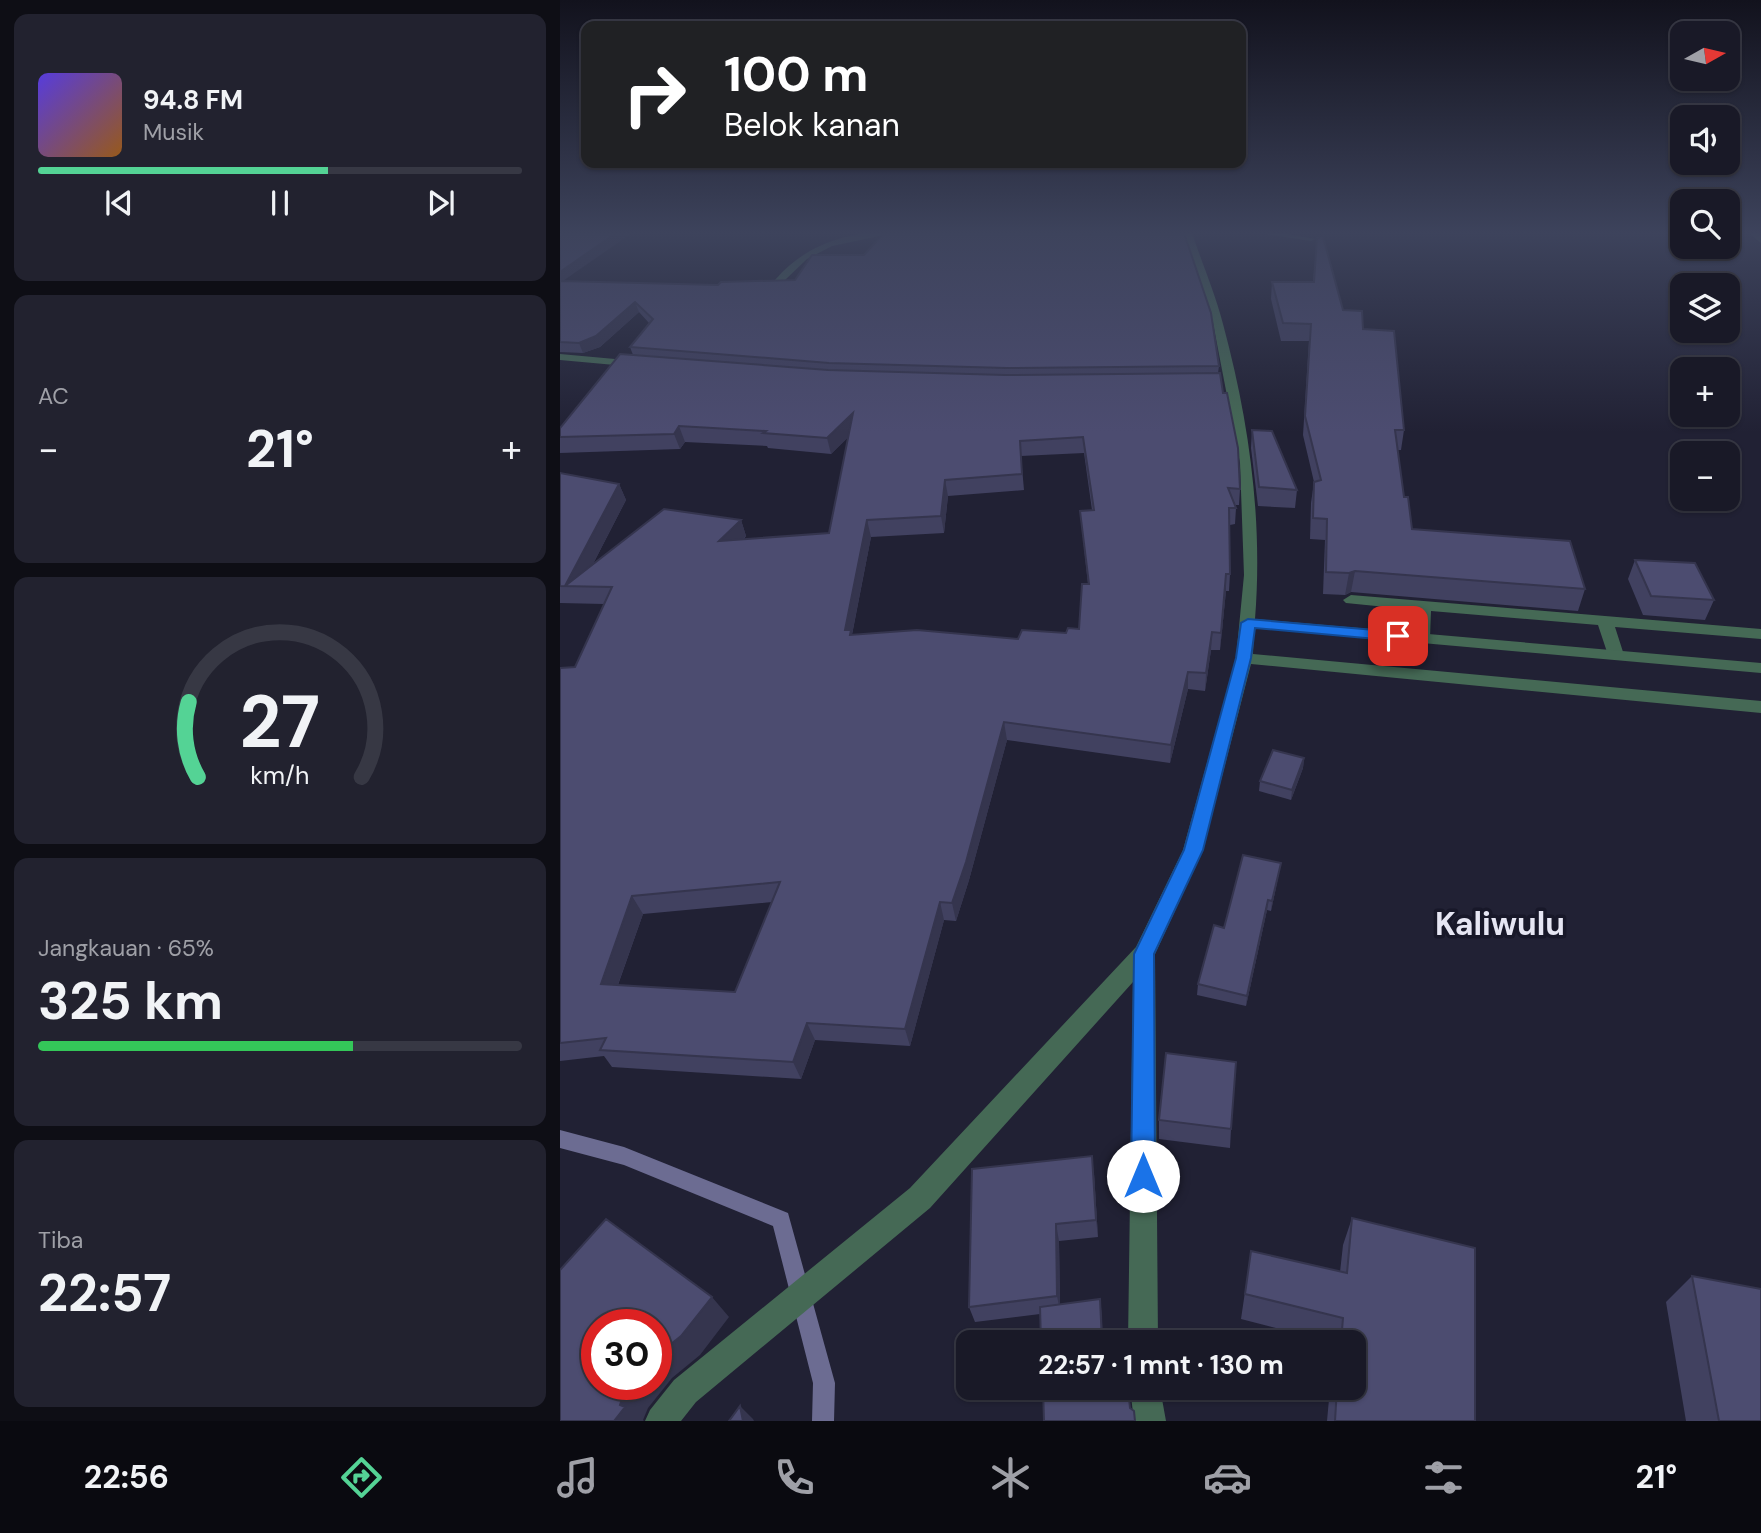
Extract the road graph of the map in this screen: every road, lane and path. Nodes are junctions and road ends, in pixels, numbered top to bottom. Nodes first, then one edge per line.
1 (1210, 299) edge
2 (560, 357) edge
3 (648, 365) edge
4 (1351, 600) dead end
5 (1424, 606) junction
6 (1605, 621) junction
7 (1248, 623) junction
8 (1761, 634) edge
9 (1422, 638) junction
10 (1616, 655) junction
11 (1244, 658) junction
12 (1761, 667) edge
13 (1761, 707) edge
14 (1144, 954) junction
15 (1143, 1330) edge
16 (1147, 1400) edge
17 (661, 1421) edge
18 (1150, 1421) edge

1 - 7 street
2 - 3 street
4 - 5 street
5 - 6 street
5 - 9 street
6 - 8 street
6 - 10 street
7 - 9 street
7 - 11 street
9 - 10 street
10 - 12 street
11 - 13 street
11 - 14 street
14 - 15 street
14 - 17 street
16 - 18 street

